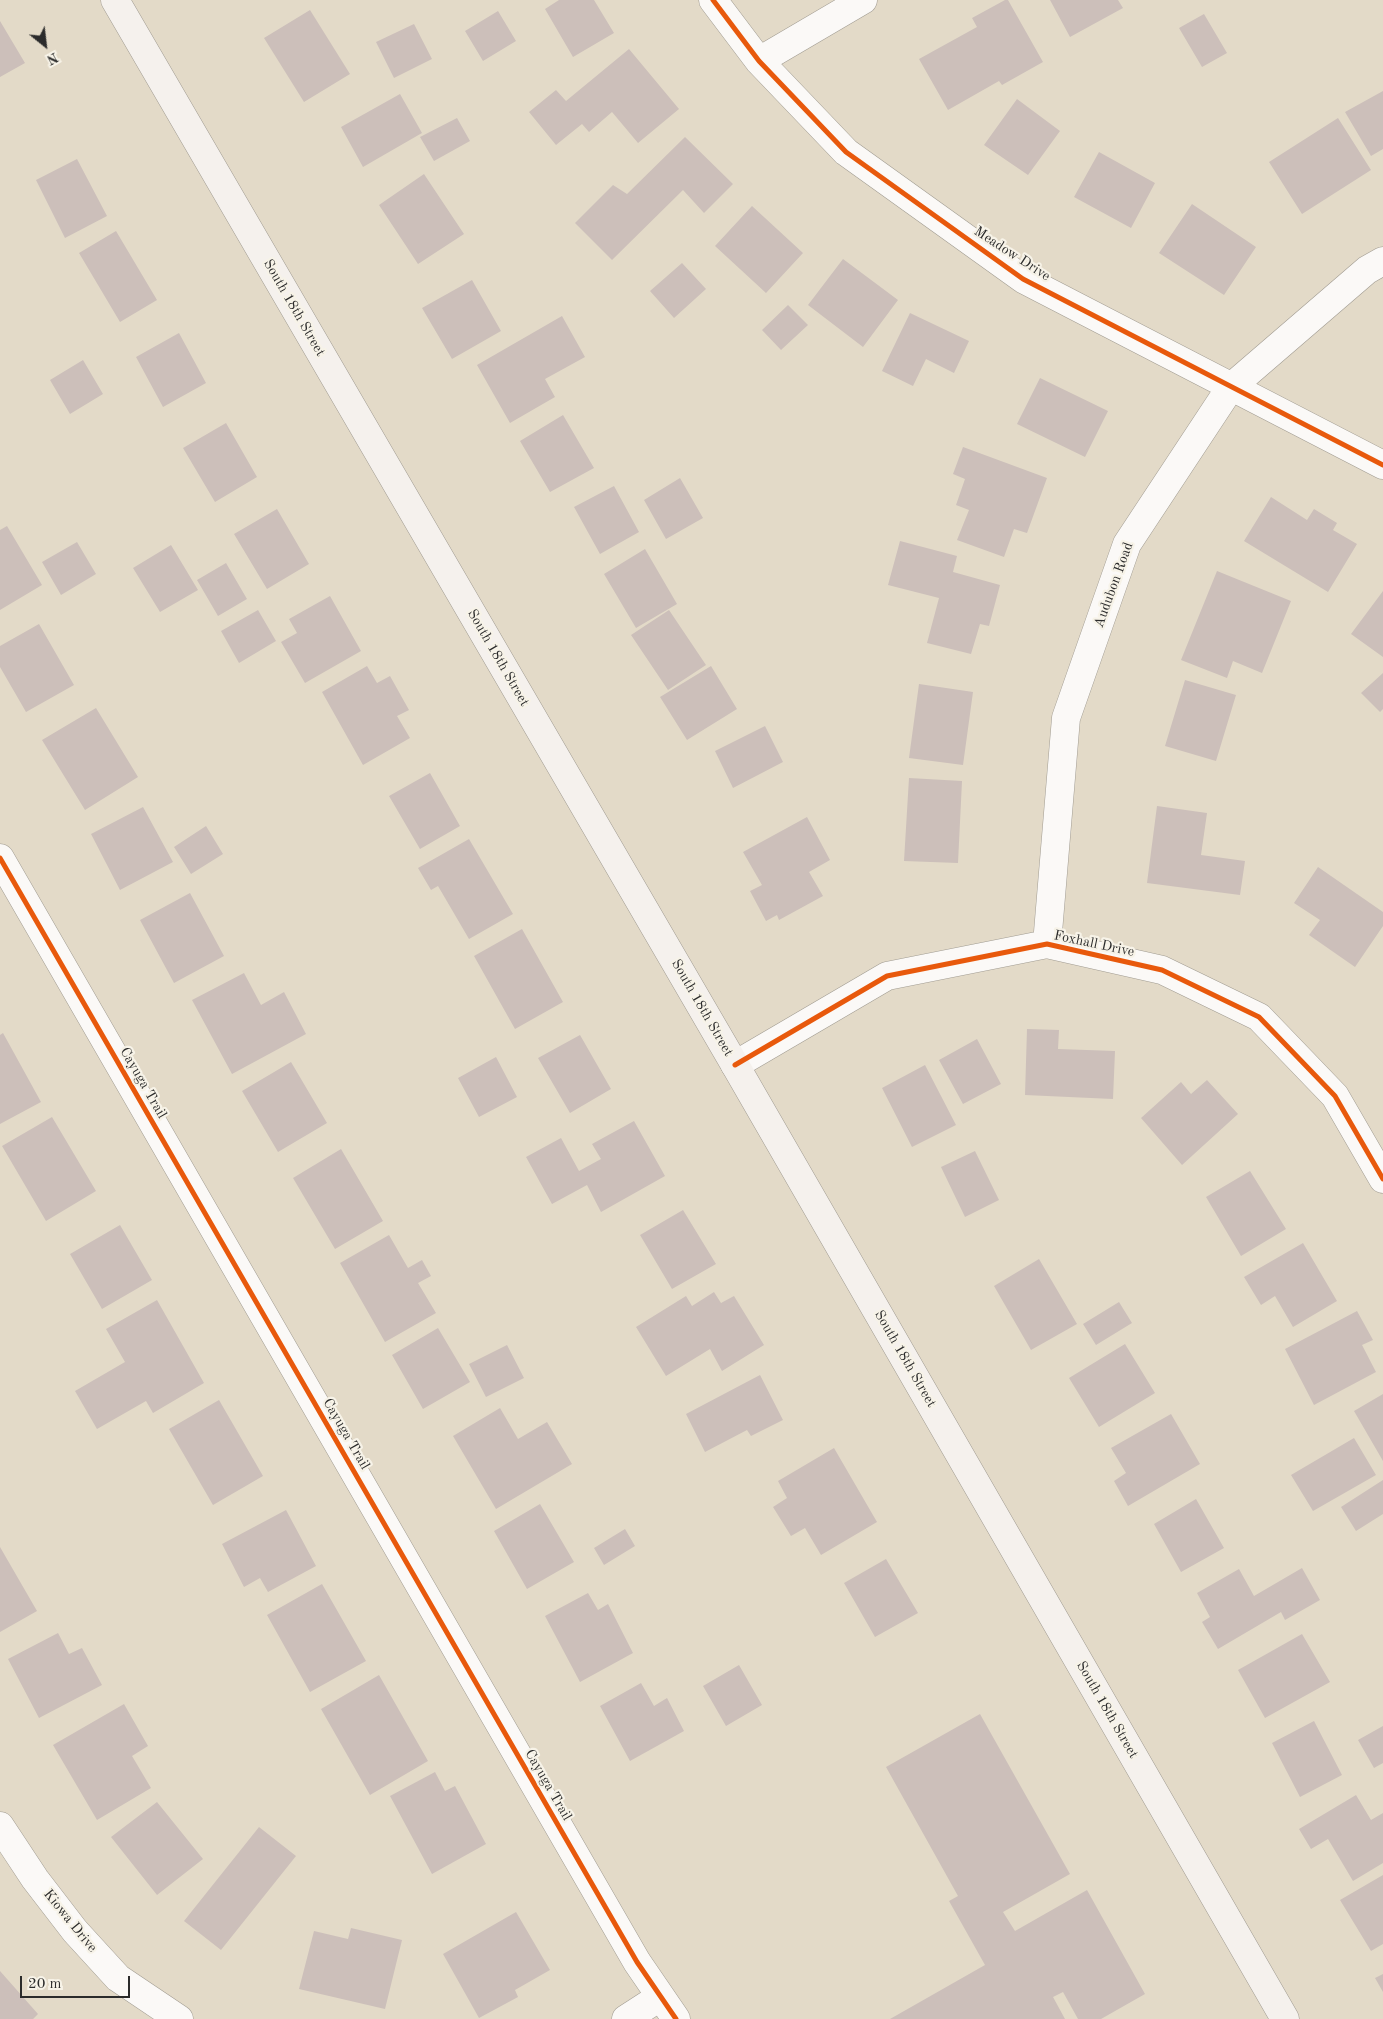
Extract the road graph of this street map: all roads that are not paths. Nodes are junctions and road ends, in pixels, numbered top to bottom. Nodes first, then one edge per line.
1 (115, 0) edge
2 (712, 0) edge
3 (863, 0) edge
4 (758, 61) junction
5 (1383, 261) edge
6 (1230, 388) junction
7 (1383, 465) edge
8 (0, 858) edge
9 (1047, 944) junction
10 (735, 1065) junction
11 (1383, 1179) edge
12 (0, 1826) edge
13 (660, 1997) junction
14 (178, 2019) edge
15 (626, 2019) edge
16 (676, 2019) edge
17 (1285, 2019) edge

1 - 10 main road, South 18th Street
2 - 4 street, Meadow Drive
3 - 4 street
4 - 6 street, Meadow Drive
5 - 6 street, Audubon Road
6 - 7 street, Meadow Drive
6 - 9 street, Audubon Road
8 - 13 street, Cayuga Trail
9 - 10 street, Foxhall Drive
9 - 11 street, Foxhall Drive
10 - 17 main road, South 18th Street
12 - 14 street, Kiowa Drive
13 - 15 street
13 - 16 street, Cayuga Trail

